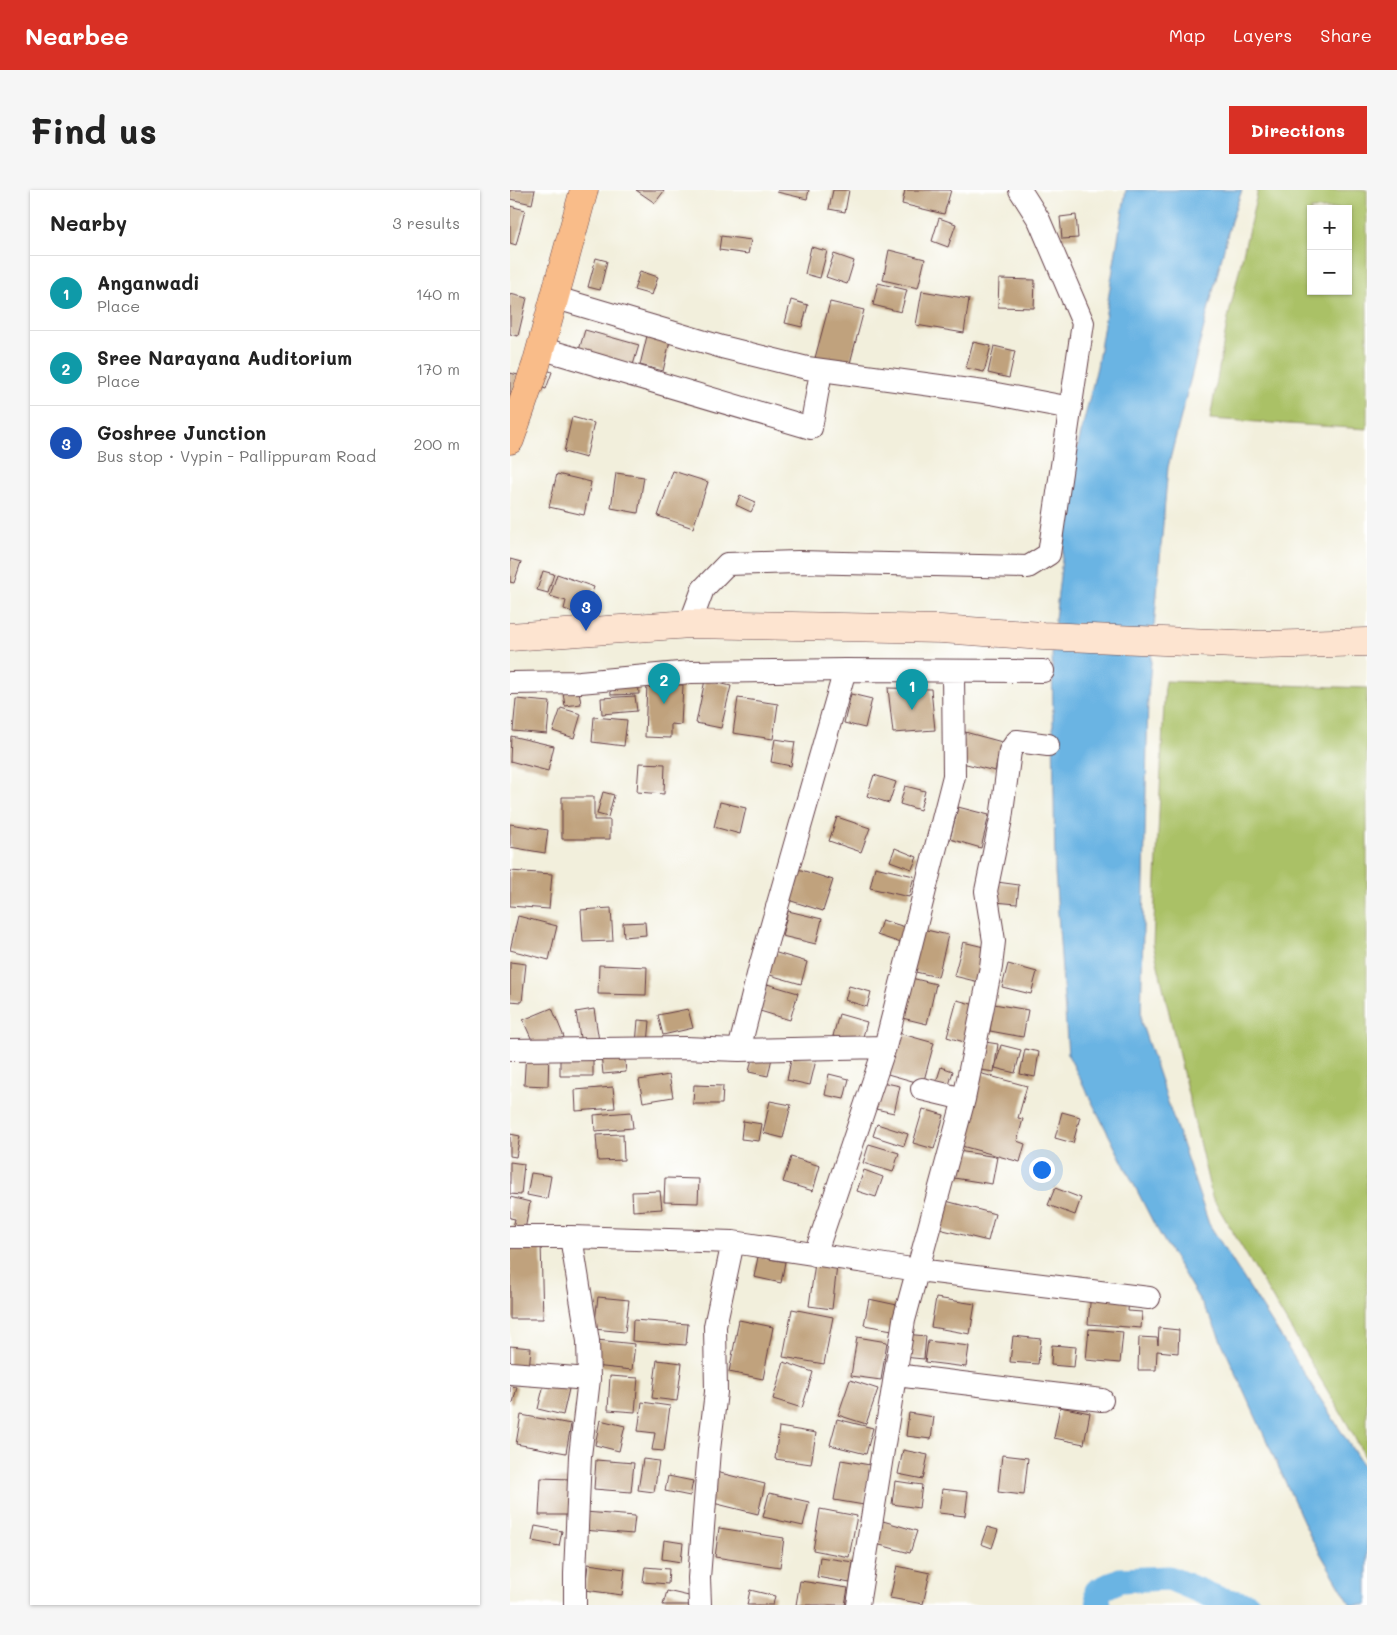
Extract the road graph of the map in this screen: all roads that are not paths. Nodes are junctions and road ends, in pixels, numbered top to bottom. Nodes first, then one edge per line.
1 (584, 190) edge
2 (1020, 190) edge
3 (553, 297) junction
4 (540, 348) junction
5 (819, 383) dead end
6 (1071, 408) junction
7 (510, 440) edge
8 (690, 624) junction
9 (510, 637) edge
10 (1367, 642) edge
11 (845, 670) junction
12 (1044, 671) dead end
13 (953, 672) junction
14 (510, 683) edge
15 (1048, 745) dead end
16 (885, 1046) junction
17 (510, 1050) edge
18 (738, 1050) junction
19 (922, 1089) dead end
20 (964, 1099) junction
21 (510, 1237) edge
22 (571, 1237) junction
23 (732, 1242) junction
24 (815, 1255) junction
25 (918, 1270) junction
26 (1149, 1298) dead end
27 (510, 1373) edge
28 (896, 1375) junction
29 (589, 1379) junction
30 (1102, 1400) dead end
31 (575, 1605) edge
32 (700, 1605) edge
33 (858, 1605) edge

1 - 3 main road
2 - 6 street
3 - 4 main road
3 - 6 street
4 - 5 street
4 - 7 main road
6 - 8 street
8 - 9 main road
8 - 10 main road
11 - 13 street
11 - 14 street
11 - 18 street
12 - 13 street
13 - 16 street
15 - 20 street
16 - 18 street
16 - 24 street
17 - 18 street
19 - 20 street
20 - 25 street
21 - 22 street
22 - 23 street
22 - 29 street
23 - 24 street
23 - 32 street
24 - 25 street
25 - 26 street
25 - 28 street
27 - 29 street
28 - 30 street
28 - 33 street
29 - 31 street

